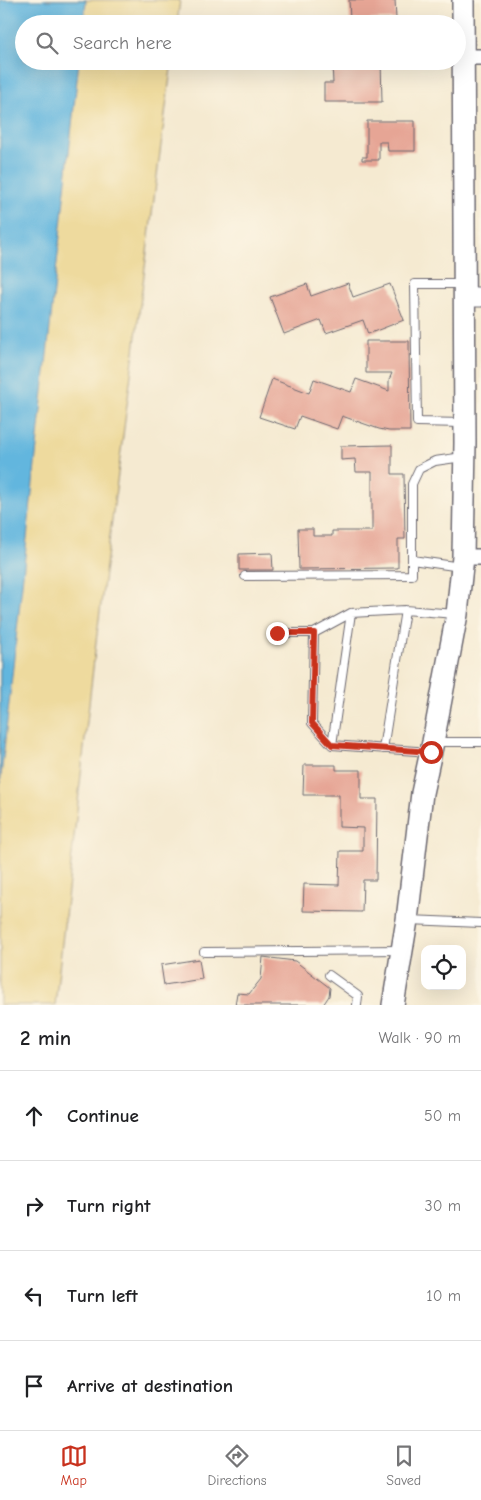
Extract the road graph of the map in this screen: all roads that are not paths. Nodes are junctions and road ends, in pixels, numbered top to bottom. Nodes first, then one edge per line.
1 (463, 0) edge
2 (465, 15) edge
3 (466, 19) edge
4 (472, 56) edge
5 (470, 293) edge
6 (466, 423) junction
7 (465, 457) junction
8 (412, 560) junction
9 (468, 560) edge
10 (245, 576) dead end
11 (405, 610) junction
12 (351, 613) junction
13 (457, 614) junction
14 (277, 633) dead end
15 (314, 633) junction
16 (481, 742) edge
17 (332, 745) junction
18 (432, 747) junction
19 (383, 749) junction
20 (407, 920) junction
21 (481, 923) edge
22 (402, 950) junction
23 (204, 952) dead end
24 (329, 975) dead end
25 (357, 1005) edge
26 (394, 1005) edge

1 - 2 main road
3 - 4 main road
4 - 5 main road
5 - 6 main road
5 - 6 lane
6 - 7 main road
7 - 8 lane
7 - 9 main road
8 - 9 lane
8 - 10 lane
9 - 13 main road
11 - 12 lane
11 - 13 lane
11 - 19 lane
12 - 15 lane
12 - 17 lane
13 - 18 main road
14 - 15 lane
15 - 17 lane
16 - 18 lane
17 - 19 lane
18 - 19 lane
18 - 20 main road
20 - 21 lane
20 - 22 main road
22 - 23 lane
22 - 26 main road
24 - 25 lane

